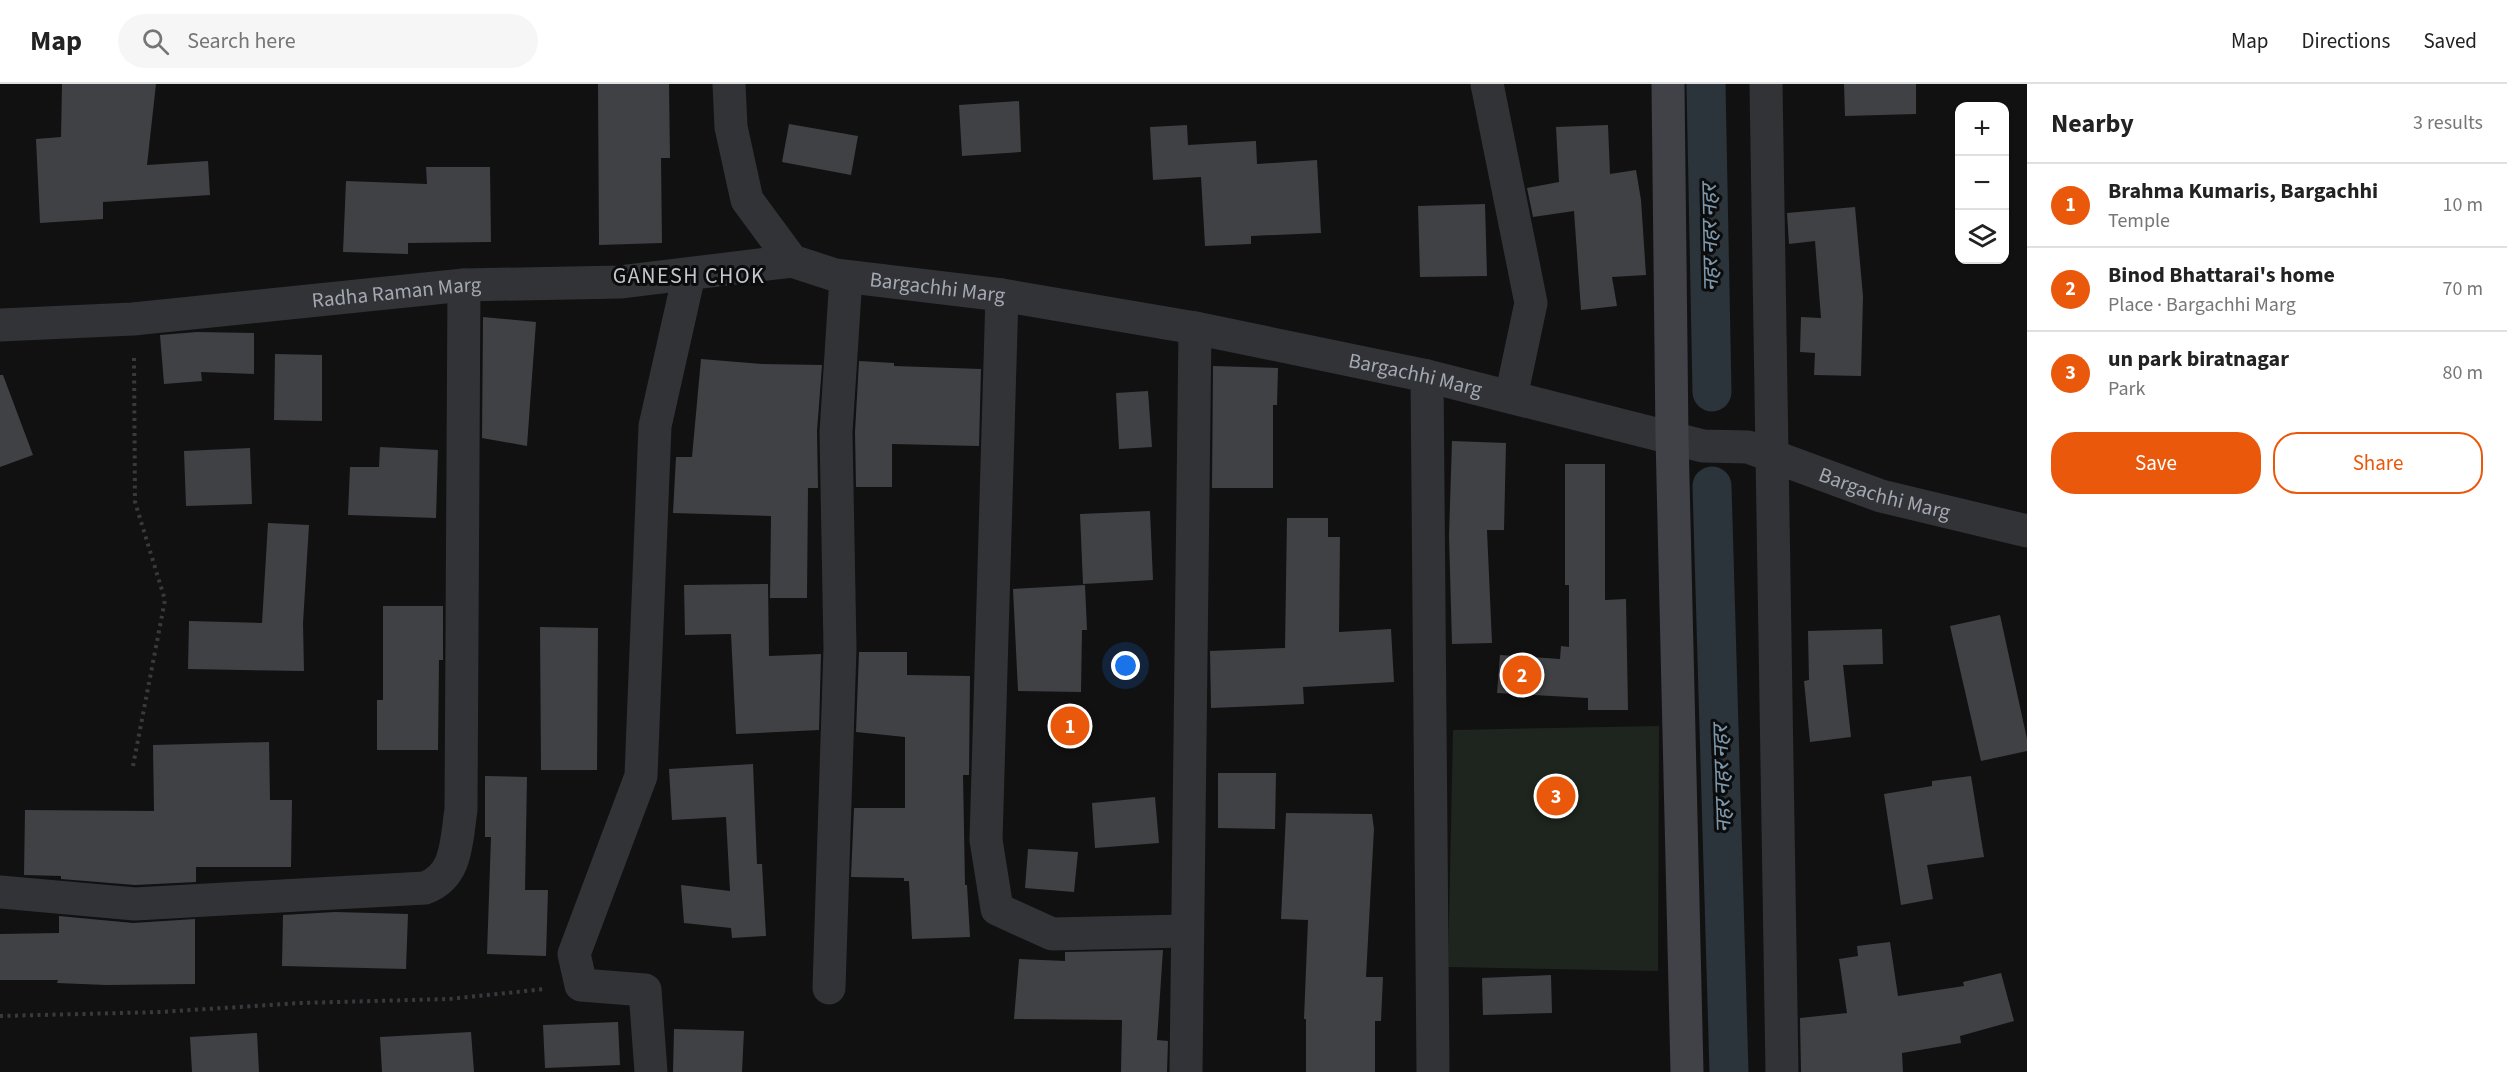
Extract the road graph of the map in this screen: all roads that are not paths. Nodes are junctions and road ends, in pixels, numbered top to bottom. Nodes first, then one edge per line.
1 (729, 84) edge
2 (1487, 84) edge
3 (1668, 84) edge
4 (1766, 84) edge
5 (792, 261) junction
6 (688, 275) junction
7 (846, 277) junction
8 (464, 285) junction
9 (1002, 295) junction
10 (0, 325) edge
11 (1195, 328) junction
12 (1427, 376) junction
13 (1511, 397) junction
14 (1672, 437) junction
15 (1760, 452) junction
16 (2026, 536) edge
17 (0, 892) edge
18 (1186, 931) junction
19 (830, 988) dead end
20 (651, 1072) edge
21 (1186, 1072) edge
22 (1433, 1072) edge
23 (1687, 1072) edge
24 (1782, 1072) edge

1 - 5 street
2 - 13 street
3 - 14 main road
4 - 15 street
5 - 6 street, Radha Raman Marg
5 - 7 street, Bargachhi Marg
6 - 8 street, Radha Raman Marg
6 - 20 street
7 - 9 street, Bargachhi Marg
7 - 19 street
8 - 10 street, Radha Raman Marg
8 - 17 street
9 - 11 street, Bargachhi Marg
9 - 18 street
11 - 12 street, Bargachhi Marg
11 - 18 street
12 - 13 street, Bargachhi Marg
12 - 22 street
13 - 14 street, Bargachhi Marg
14 - 15 street, Bargachhi Marg
14 - 23 main road
15 - 16 street, Bargachhi Marg
15 - 24 street
18 - 21 street

